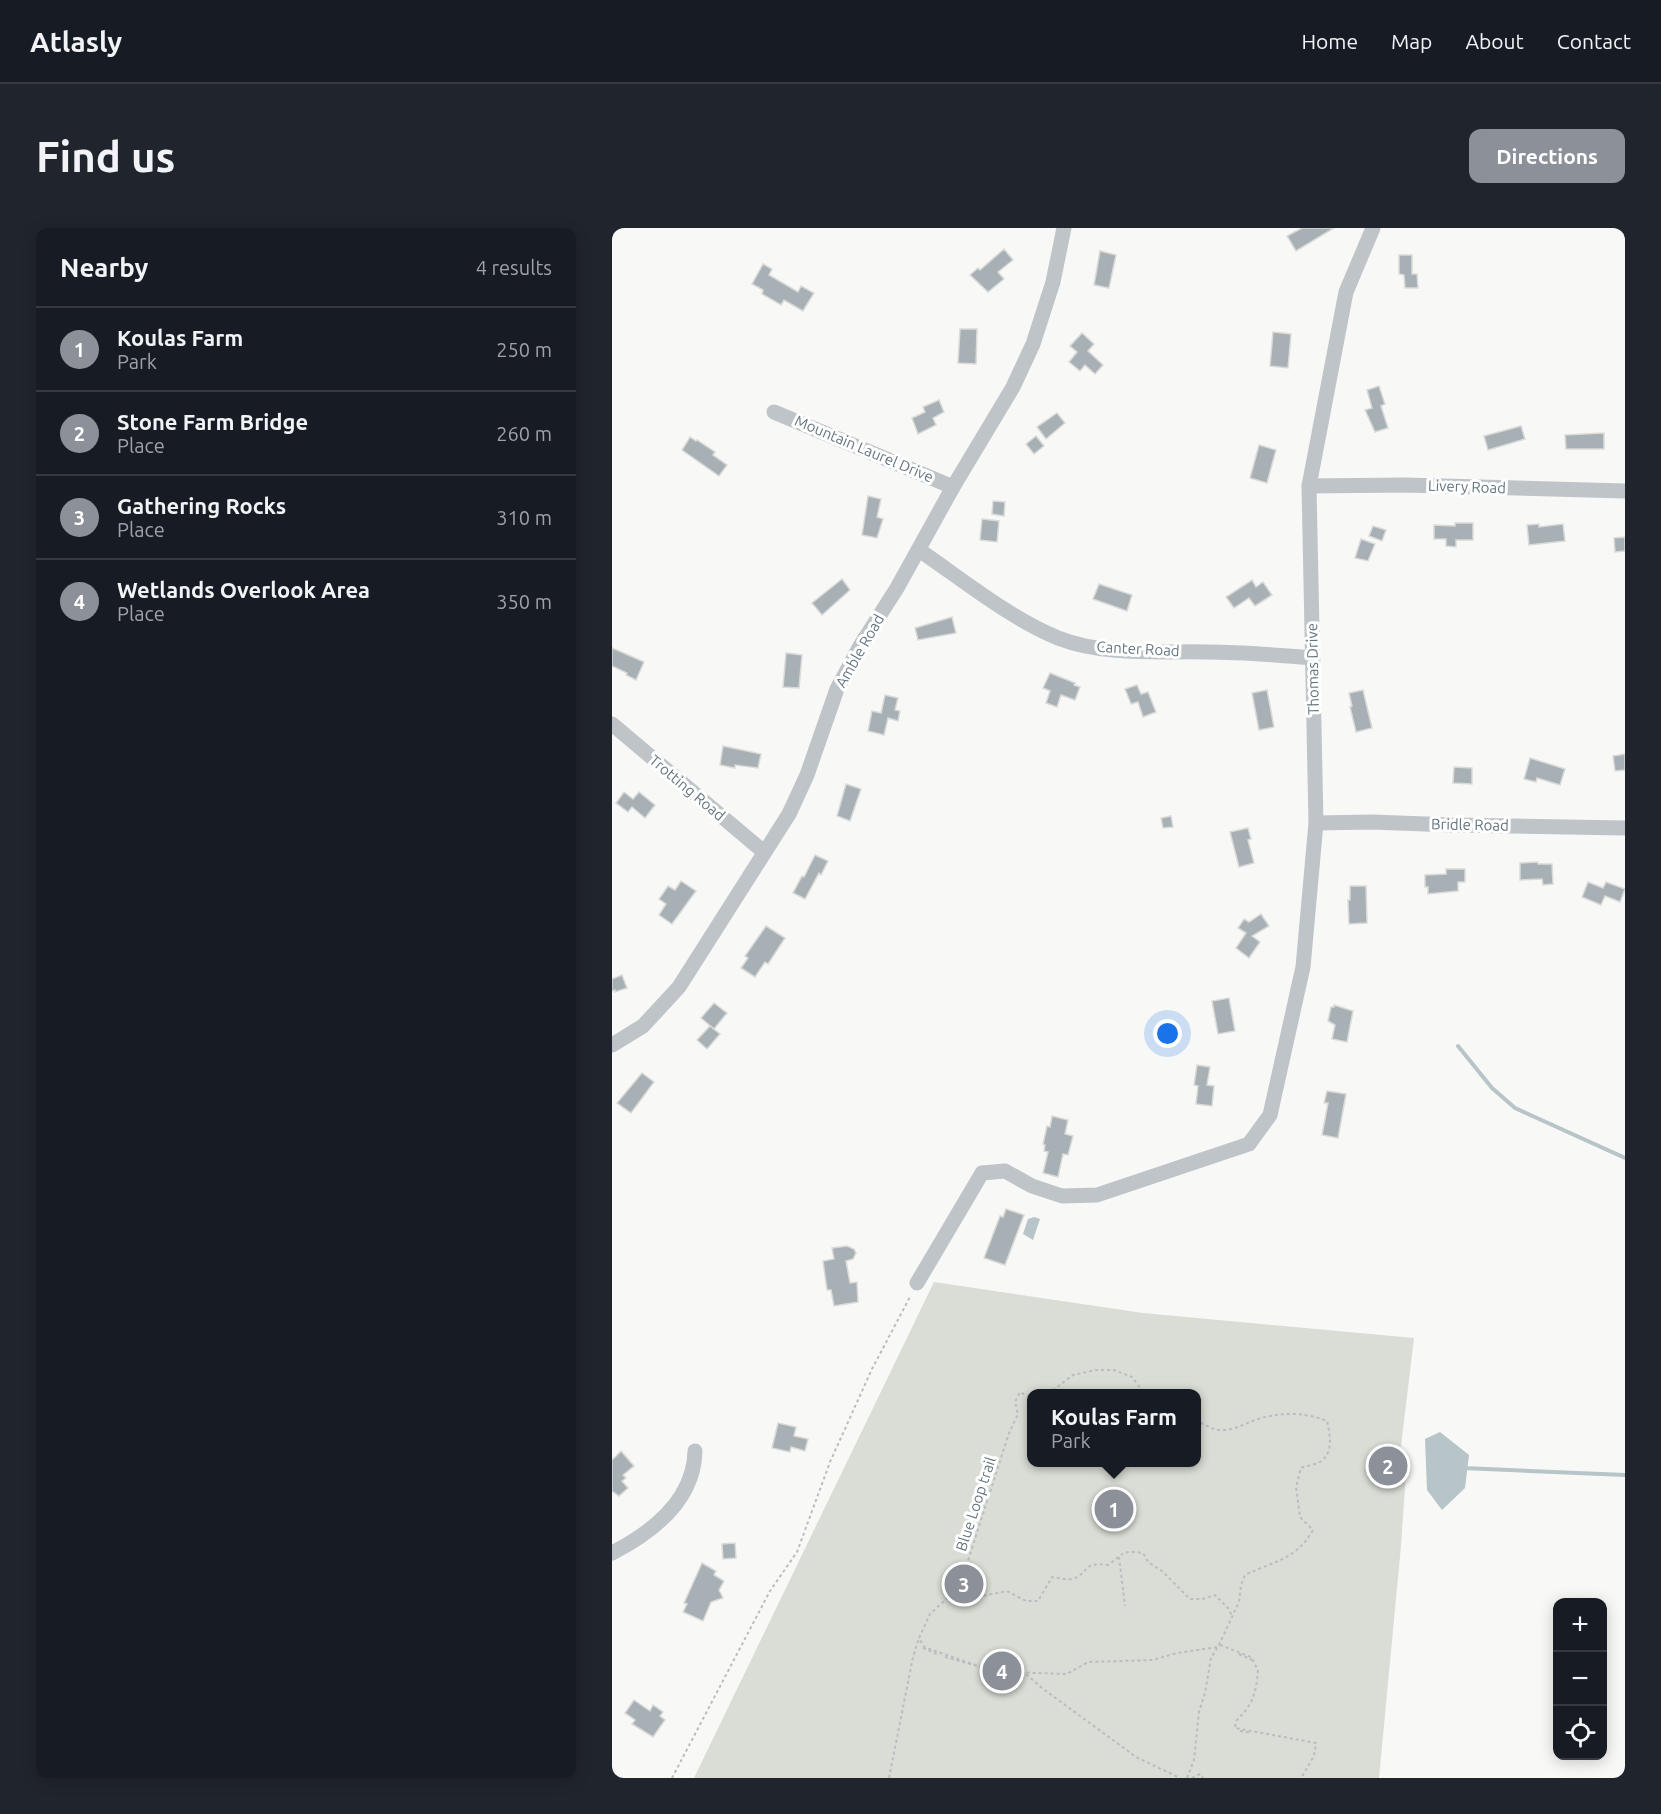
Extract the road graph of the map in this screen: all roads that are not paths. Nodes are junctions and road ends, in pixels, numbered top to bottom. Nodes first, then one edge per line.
1 (1064, 228) edge
2 (1373, 228) edge
3 (774, 412) dead end
4 (1309, 486) junction
5 (953, 487) junction
6 (1625, 491) edge
7 (919, 550) junction
8 (1312, 658) junction
9 (612, 724) edge
10 (1316, 823) junction
11 (1625, 828) edge
12 (764, 852) junction
13 (612, 1045) edge
14 (917, 1283) road end
15 (695, 1451) dead end
16 (612, 1553) edge

1 - 5 street, Amble Road
2 - 4 street, Thomas Drive
3 - 5 street, Mountain Laurel Drive
4 - 6 street, Livery Road
4 - 8 street, Thomas Drive
5 - 7 street, Amble Road
7 - 8 street, Canter Road
7 - 12 street, Amble Road
8 - 10 street, Thomas Drive
9 - 12 street, Trotting Road
10 - 11 street, Bridle Road
10 - 14 street, Thomas Drive
12 - 13 street, Amble Road
15 - 16 street

